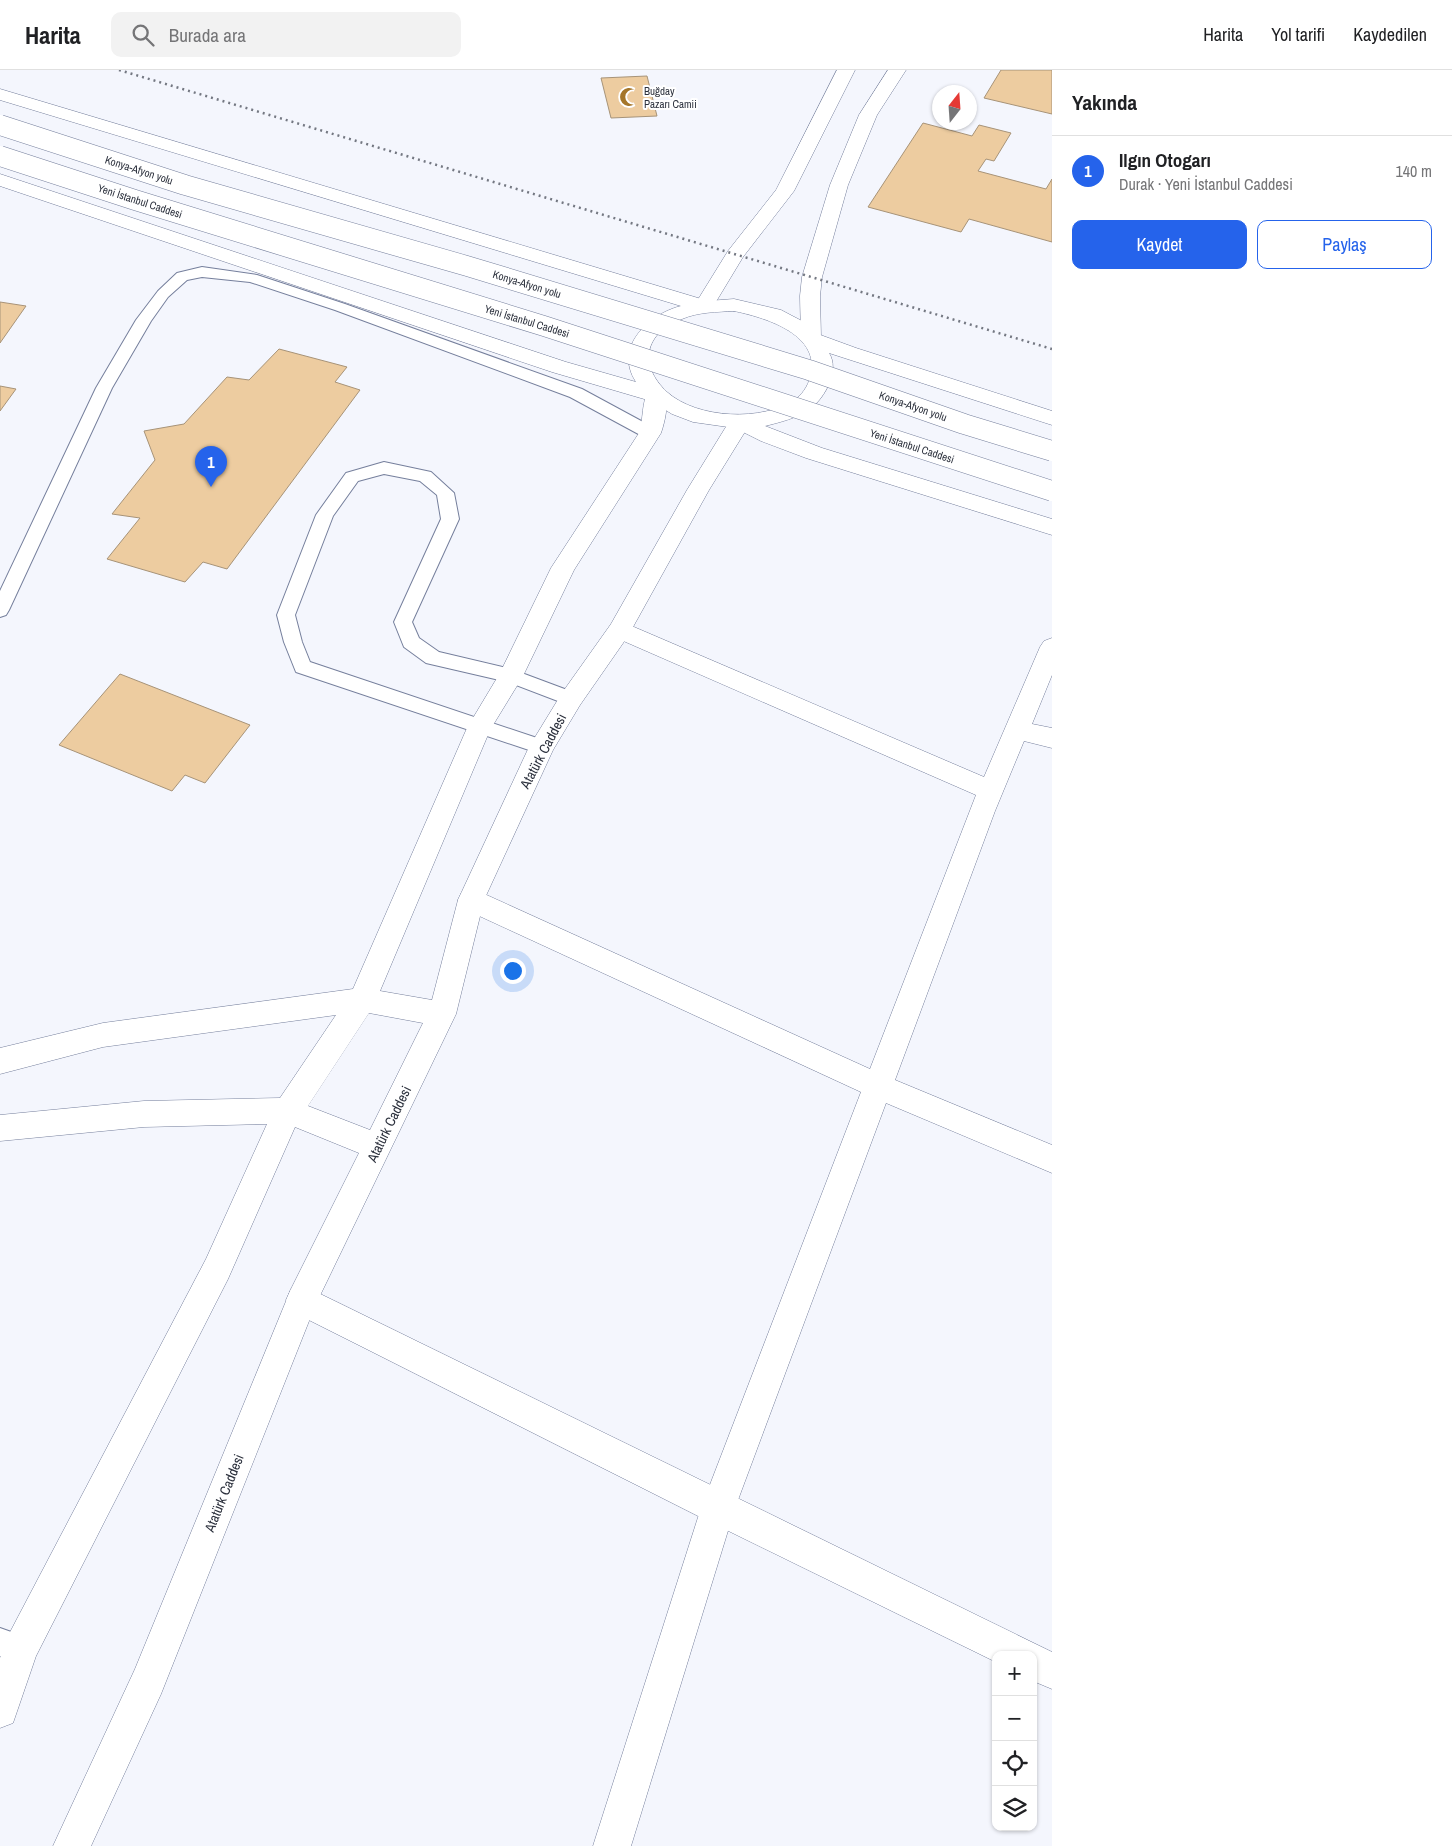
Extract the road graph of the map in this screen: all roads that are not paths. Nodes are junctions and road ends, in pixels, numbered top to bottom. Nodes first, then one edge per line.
1 (846, 70) edge
2 (897, 70) edge
3 (0, 94) edge
4 (0, 125) edge
5 (0, 156) edge
6 (0, 180) edge
7 (212, 250) junction
8 (182, 276) junction
9 (704, 306) junction
10 (811, 338) junction
11 (656, 395) junction
12 (1052, 418) edge
13 (740, 422) junction
14 (650, 433) junction
15 (1052, 451) edge
16 (1052, 492) edge
17 (1052, 527) edge
18 (0, 610) edge
19 (620, 630) junction
20 (1052, 647) edge
21 (511, 676) junction
22 (571, 699) junction
23 (479, 728) junction
24 (1016, 730) junction
25 (1052, 738) edge
26 (542, 748) junction
27 (991, 791) junction
28 (471, 900) junction
29 (362, 1000) junction
30 (442, 1014) junction
31 (0, 1061) edge
32 (878, 1086) junction
33 (288, 1111) junction
34 (0, 1128) edge
35 (378, 1147) junction
36 (1052, 1159) edge
37 (302, 1300) junction
38 (718, 1508) junction
39 (10, 1646) edge
40 (1011, 1651) edge
41 (1037, 1664) edge
42 (1052, 1671) edge
43 (0, 1710) edge
44 (72, 1846) edge
45 (612, 1846) edge

1 - 9 main road
2 - 10 main road
3 - 9 main road
4 - 15 main road, Konya-Afyon yolu, bridge
5 - 16 main road, Yeni İstanbul Caddesi, bridge
6 - 7 main road
7 - 8 lane
7 - 11 main road
8 - 14 lane
8 - 18 lane
9 - 10 main road
9 - 11 main road
10 - 12 main road
10 - 13 main road
11 - 13 main road
11 - 14 main road
13 - 17 main road
13 - 19 main road, Atatürk Caddesi
14 - 21 main road
19 - 22 main road, Atatürk Caddesi
19 - 27 main road
20 - 24 main road
21 - 22 lane
21 - 23 main road
21 - 23 lane
22 - 26 main road, Atatürk Caddesi
23 - 26 lane
23 - 29 main road
24 - 25 main road
24 - 27 main road
26 - 28 main road, Atatürk Caddesi
27 - 32 main road
28 - 30 main road, Atatürk Caddesi
28 - 32 main road
29 - 30 main road
29 - 31 main road
29 - 33 main road
30 - 35 main road, Atatürk Caddesi
32 - 36 main road
32 - 38 main road
33 - 34 main road
33 - 35 main road
33 - 39 main road
35 - 37 main road, Atatürk Caddesi
37 - 38 main road
37 - 44 main road, Atatürk Caddesi
38 - 40 main road
38 - 45 main road
39 - 43 main road
41 - 42 main road

